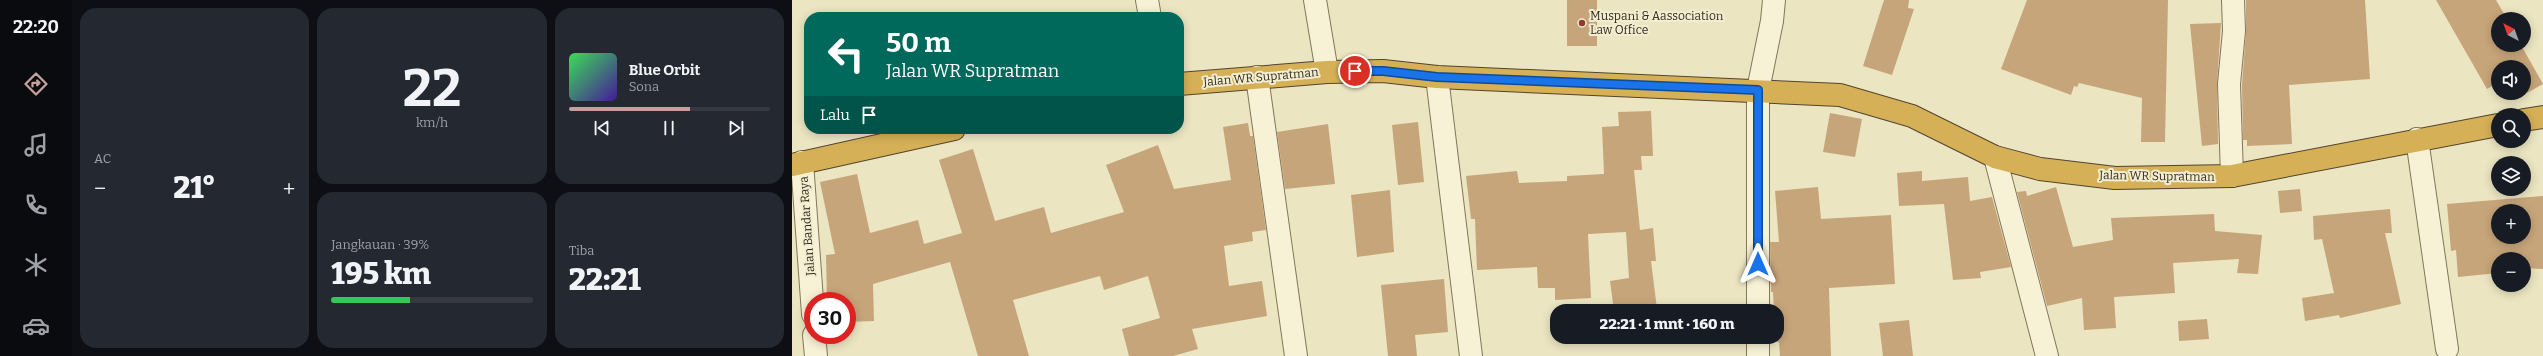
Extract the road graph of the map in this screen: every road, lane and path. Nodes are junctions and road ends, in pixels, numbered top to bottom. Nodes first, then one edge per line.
1 (1147, 0) edge
2 (1315, 0) edge
3 (1774, 0) edge
4 (2233, 0) edge
5 (1149, 12) edge
6 (1327, 72) junction
7 (1257, 77) junction
8 (1437, 77) junction
9 (1184, 84) edge
10 (1758, 90) junction
11 (2543, 117) edge
12 (2531, 119) edge
13 (2491, 126) edge
14 (931, 134) edge
15 (2417, 139) junction
16 (1995, 157) junction
17 (797, 163) edge
18 (2232, 176) junction
19 (811, 292) edge
20 (1758, 304) edge
21 (815, 344) edge
22 (1758, 344) edge
23 (2447, 349) dead end
24 (816, 356) edge
25 (1296, 356) edge
26 (1471, 356) edge
27 (1758, 356) edge
28 (2047, 356) edge

1 - 5 street
2 - 6 street
3 - 10 street
4 - 18 street
6 - 7 highway, Jalan WR Supratman
6 - 8 highway, Jalan WR Supratman
7 - 9 highway, Jalan WR Supratman
7 - 25 street
8 - 10 highway, Jalan WR Supratman
8 - 26 street
10 - 16 highway, Jalan WR Supratman
10 - 20 street
11 - 12 highway
13 - 15 highway, Jalan WR Supratman
14 - 17 highway
15 - 18 highway, Jalan WR Supratman
15 - 23 street
16 - 18 highway, Jalan WR Supratman
16 - 28 street
17 - 19 street, Jalan Bandar Raya
21 - 24 street
22 - 27 street

